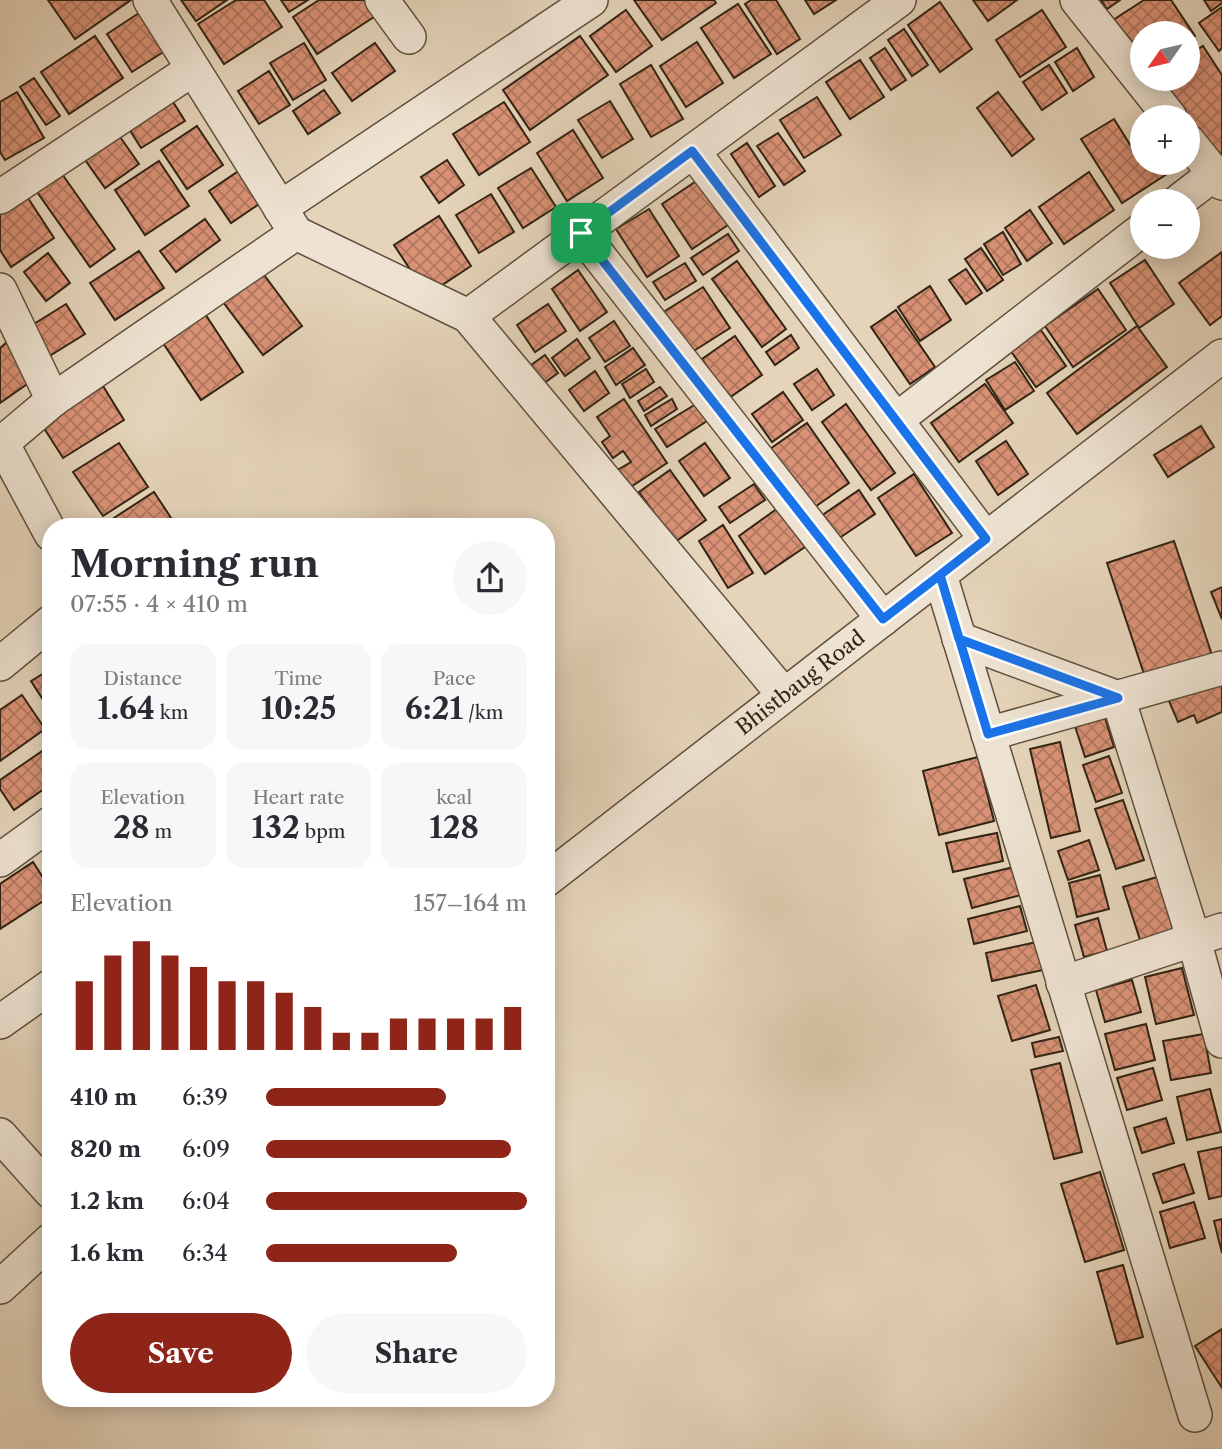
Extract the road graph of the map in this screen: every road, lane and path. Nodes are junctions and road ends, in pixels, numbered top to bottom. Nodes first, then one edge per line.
1 (150, 0) edge
2 (382, 0) edge
3 (591, 0) edge
4 (899, 0) edge
5 (1077, 0) edge
6 (409, 37) dead end
7 (193, 69) junction
8 (1160, 105) edge
9 (692, 151) junction
10 (1200, 156) edge
11 (1218, 179) edge
12 (1200, 189) edge
13 (0, 197) edge
14 (288, 220) junction
15 (581, 233) junction
16 (1130, 239) edge
17 (0, 289) edge
18 (468, 316) junction
19 (1222, 356) edge
20 (53, 400) junction
21 (896, 420) junction
22 (42, 518) edge
23 (986, 539) junction
24 (940, 575) junction
25 (883, 619) junction
26 (42, 629) edge
27 (959, 639) junction
28 (0, 664) edge
29 (1222, 668) edge
30 (784, 695) junction
31 (1118, 698) junction
32 (988, 734) junction
33 (42, 830) edge
34 (0, 860) edge
35 (555, 873) edge
36 (1208, 935) edge
37 (1063, 983) junction
38 (42, 992) edge
39 (0, 1022) edge
40 (1222, 1041) edge
41 (0, 1135) edge
42 (42, 1182) edge
43 (42, 1248) edge
44 (0, 1287) edge
45 (1195, 1415) dead end

1 - 7 street
2 - 6 street
3 - 14 street
4 - 9 street
5 - 8 street
7 - 13 street
7 - 14 street
9 - 15 street
9 - 21 street
10 - 11 street
11 - 12 street
14 - 18 street
14 - 20 street
15 - 18 street
15 - 25 street
16 - 21 street
17 - 20 street
18 - 30 street
19 - 23 street, Bhistbaug Road
20 - 22 street
21 - 23 street
23 - 24 street, Bhistbaug Road
24 - 25 street, Bhistbaug Road
24 - 27 street
25 - 30 street, Bhistbaug Road
26 - 28 street
27 - 31 street
27 - 32 street
29 - 31 street
30 - 35 street, Bhistbaug Road
31 - 32 street
31 - 36 street
32 - 37 street
33 - 34 street
36 - 37 street
36 - 40 street
37 - 45 street
38 - 39 street
41 - 42 street
43 - 44 street

